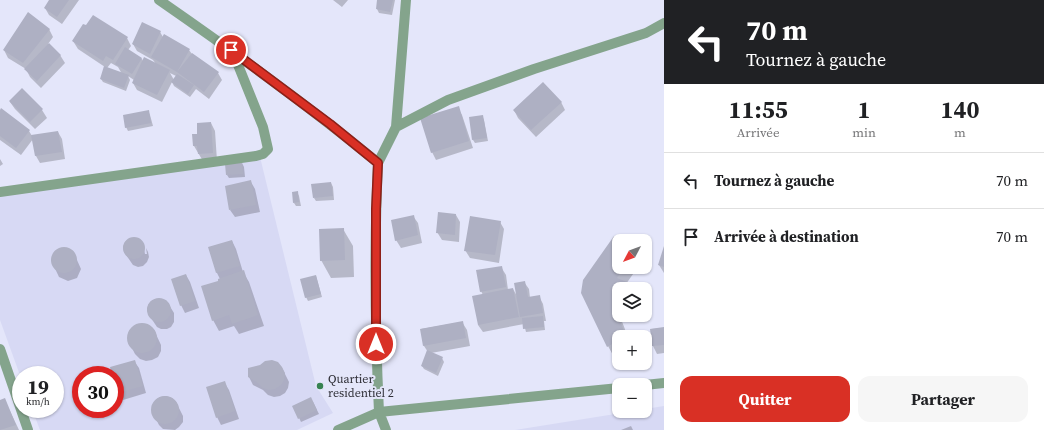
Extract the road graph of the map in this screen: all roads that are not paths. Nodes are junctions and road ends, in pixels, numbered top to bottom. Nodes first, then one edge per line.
1 (158, 0) edge
2 (406, 0) edge
3 (664, 23) edge
4 (231, 50) junction
5 (396, 127) junction
6 (378, 163) junction
7 (0, 192) edge
8 (0, 349) edge
9 (664, 383) edge
10 (652, 384) edge
11 (612, 389) edge
12 (379, 412) junction
13 (28, 430) edge
14 (338, 430) edge
15 (386, 430) edge

1 - 4 street
2 - 5 street
3 - 5 street
4 - 6 street
4 - 7 street
5 - 6 street
6 - 12 street
8 - 13 street
9 - 10 street
11 - 12 street
12 - 14 street
12 - 15 street

